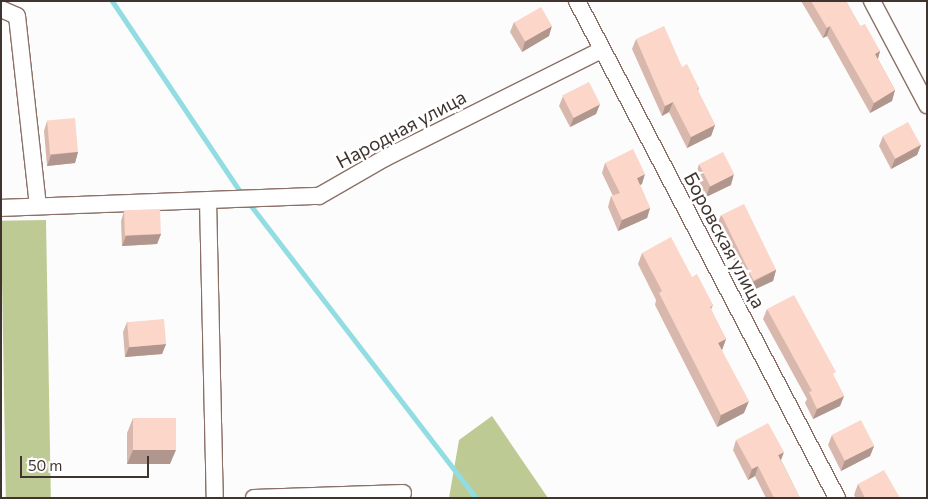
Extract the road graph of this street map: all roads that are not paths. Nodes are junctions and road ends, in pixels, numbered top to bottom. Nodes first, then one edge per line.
1 (577, 1) edge
2 (872, 1) edge
3 (1, 9) edge
4 (602, 50) junction
5 (927, 105) edge
6 (208, 200) junction
7 (38, 206) junction
8 (1, 208) edge
9 (403, 493) dead end
10 (215, 498) edge
11 (254, 498) edge
12 (837, 498) edge

1 - 4 street, Боровская улица
2 - 5 street
3 - 7 street
4 - 6 street, Народная улица
4 - 12 street, Боровская улица
6 - 7 street, Народная улица
6 - 10 street
7 - 8 street, Народная улица
9 - 11 street

